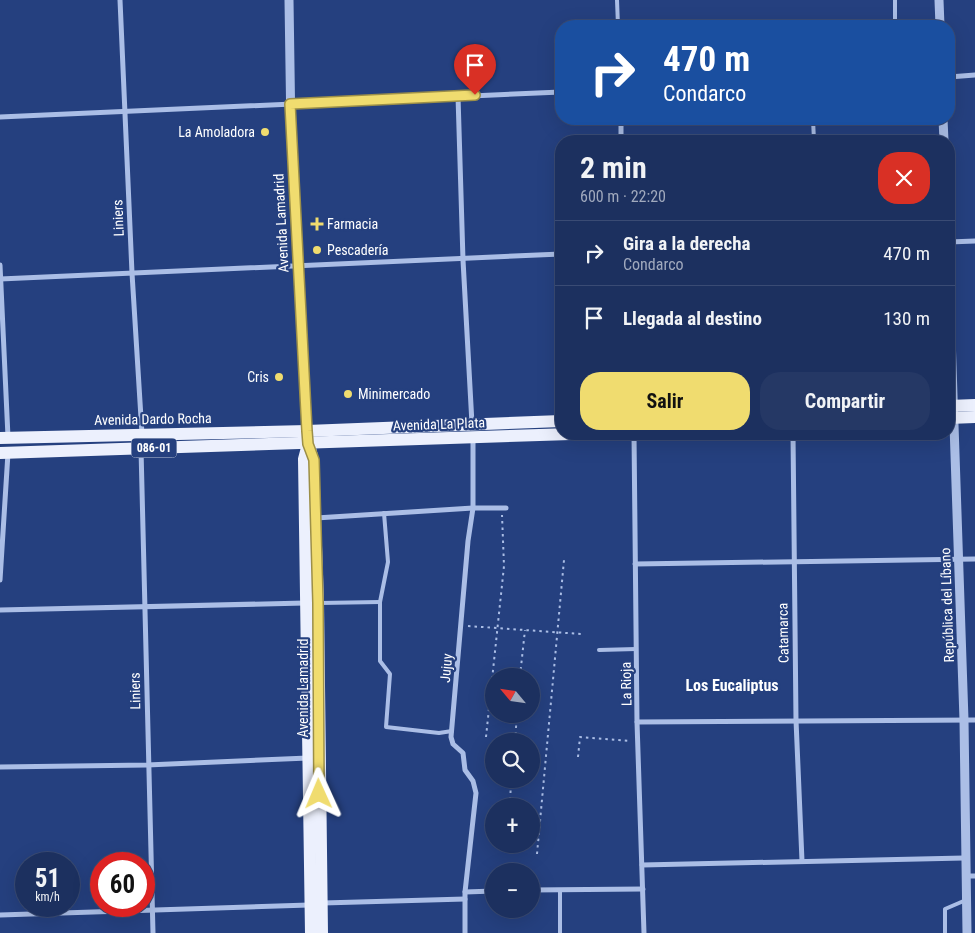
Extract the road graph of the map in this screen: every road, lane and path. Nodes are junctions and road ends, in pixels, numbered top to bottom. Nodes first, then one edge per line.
1 (120, 0) edge
2 (289, 0) edge
3 (617, 0) edge
4 (895, 0) edge
5 (939, 0) edge
6 (618, 20) edge
7 (895, 20) edge
8 (940, 20) edge
9 (975, 75) edge
10 (955, 77) edge
11 (555, 92) edge
12 (458, 96) junction
13 (290, 104) junction
14 (125, 111) junction
15 (0, 117) edge
16 (975, 241) edge
17 (955, 242) edge
18 (555, 254) edge
19 (463, 260) junction
20 (0, 264) edge
21 (299, 266) junction
22 (132, 273) junction
23 (0, 279) edge
24 (975, 405) edge
25 (955, 411) edge
26 (955, 413) edge
27 (975, 416) edge
28 (555, 421) edge
29 (472, 424) junction
30 (142, 435) junction
31 (555, 435) edge
32 (308, 437) junction
33 (4, 438) edge
34 (473, 438) junction
35 (634, 440) edge
36 (792, 440) edge
37 (953, 440) edge
38 (141, 449) junction
39 (4, 453) edge
40 (473, 508) junction
41 (504, 508) joint
42 (384, 513) junction
43 (315, 518) junction
44 (959, 559) junction
45 (975, 559) edge
46 (564, 560) dead end
47 (794, 562) junction
48 (635, 564) junction
49 (0, 580) edge
50 (380, 602) junction
51 (312, 603) junction
52 (145, 607) junction
53 (0, 610) edge
54 (461, 625) junction
55 (497, 628) junction
56 (524, 630) junction
57 (558, 632) junction
58 (581, 634) dead end
59 (636, 649) junction
60 (599, 650) dead end
61 (521, 668) edge
62 (796, 720) junction
63 (964, 720) junction
64 (975, 720) edge
65 (638, 722) junction
66 (452, 731) junction
67 (486, 733) edge
68 (638, 742) junction
69 (578, 757) dead end
70 (313, 758) junction
71 (147, 765) junction
72 (0, 767) edge
73 (150, 852) edge
74 (538, 854) dead end
75 (964, 858) junction
76 (802, 861) junction
77 (642, 865) junction
78 (965, 876) junction
79 (975, 876) edge
80 (643, 889) junction
81 (540, 890) edge
82 (560, 890) junction
83 (465, 892) junction
84 (485, 892) edge
85 (465, 899) junction
86 (966, 900) junction
87 (316, 904) junction
88 (155, 911) edge
89 (90, 913) edge
90 (0, 915) edge
91 (152, 917) edge
92 (152, 933) edge
93 (311, 933) edge
94 (322, 933) edge
95 (465, 933) edge
96 (560, 933) edge
97 (644, 933) edge
98 (945, 933) edge
99 (967, 933) edge

1 - 14 street, Liniers
2 - 13 street, Avenida Lamadrid
3 - 6 lane
4 - 7 lane
5 - 8 street
9 - 10 street
11 - 12 street
12 - 13 street
12 - 19 street
13 - 14 street
13 - 21 street, Avenida Lamadrid
14 - 15 street
14 - 22 street, Liniers
16 - 17 street
18 - 19 street
19 - 21 street
19 - 29 street
20 - 23 street
21 - 22 street
21 - 32 street, Avenida Lamadrid
22 - 23 street
22 - 30 street, Liniers
23 - 33 street
24 - 25 main road
26 - 27 main road
28 - 29 main road, Avenida La Plata / 086-01
29 - 32 main road, Avenida La Plata / 086-01
30 - 32 main road, Avenida Dardo Rocha / 086-01
30 - 33 main road, Avenida Dardo Rocha / 086-01
31 - 34 main road, Avenida La Plata / 086-01
32 - 34 main road, Avenida La Plata / 086-01
32 - 38 main road, Avenida Dardo Rocha / 086-01
32 - 43 main road, Avenida Lamadrid
32 - 51 main road, Avenida Lamadrid
34 - 40 street, Jujuy
35 - 48 street, La Rioja
36 - 47 street, Catamarca
37 - 44 street, República del Líbano
38 - 39 main road, Avenida Dardo Rocha / 086-01
38 - 52 street, Liniers
39 - 49 street
40 - 41 street
40 - 42 street
40 - 54 street, Jujuy
41 - 55 path
42 - 43 street
42 - 50 lane
43 - 51 main road, Avenida Lamadrid
44 - 45 street
44 - 47 street
44 - 63 street, República del Líbano
46 - 57 path
47 - 48 street
47 - 62 street, Catamarca
48 - 59 street, La Rioja
50 - 51 lane
50 - 66 lane
51 - 52 street
51 - 70 main road, Avenida Lamadrid
52 - 53 street
52 - 71 street, Liniers
54 - 55 path
54 - 66 street, Jujuy
55 - 56 path
55 - 67 path
56 - 57 path
56 - 61 path
57 - 58 path
57 - 74 path
59 - 60 lane
59 - 65 street, La Rioja
62 - 63 street
62 - 65 street
62 - 76 street, Catamarca
63 - 64 street
63 - 75 street, República del Líbano
65 - 68 street, La Rioja
66 - 83 street, Jujuy
68 - 69 path
68 - 77 street, La Rioja
70 - 71 street
70 - 87 main road, Avenida Lamadrid
71 - 72 street
71 - 73 street, Liniers
75 - 76 street
75 - 78 street, República del Líbano
76 - 77 street
77 - 80 street, La Rioja
78 - 79 street
78 - 86 street, República del Líbano
80 - 82 street
80 - 97 street, La Rioja
81 - 82 street
82 - 96 lane
83 - 84 street
83 - 85 street, Jujuy
85 - 87 street
85 - 95 street, Jujuy
86 - 98 lane
86 - 99 street, República del Líbano
87 - 88 street
87 - 93 main road, Avenida Lamadrid
87 - 94 main road, Avenida Lamadrid
89 - 90 street
91 - 92 street, Liniers

